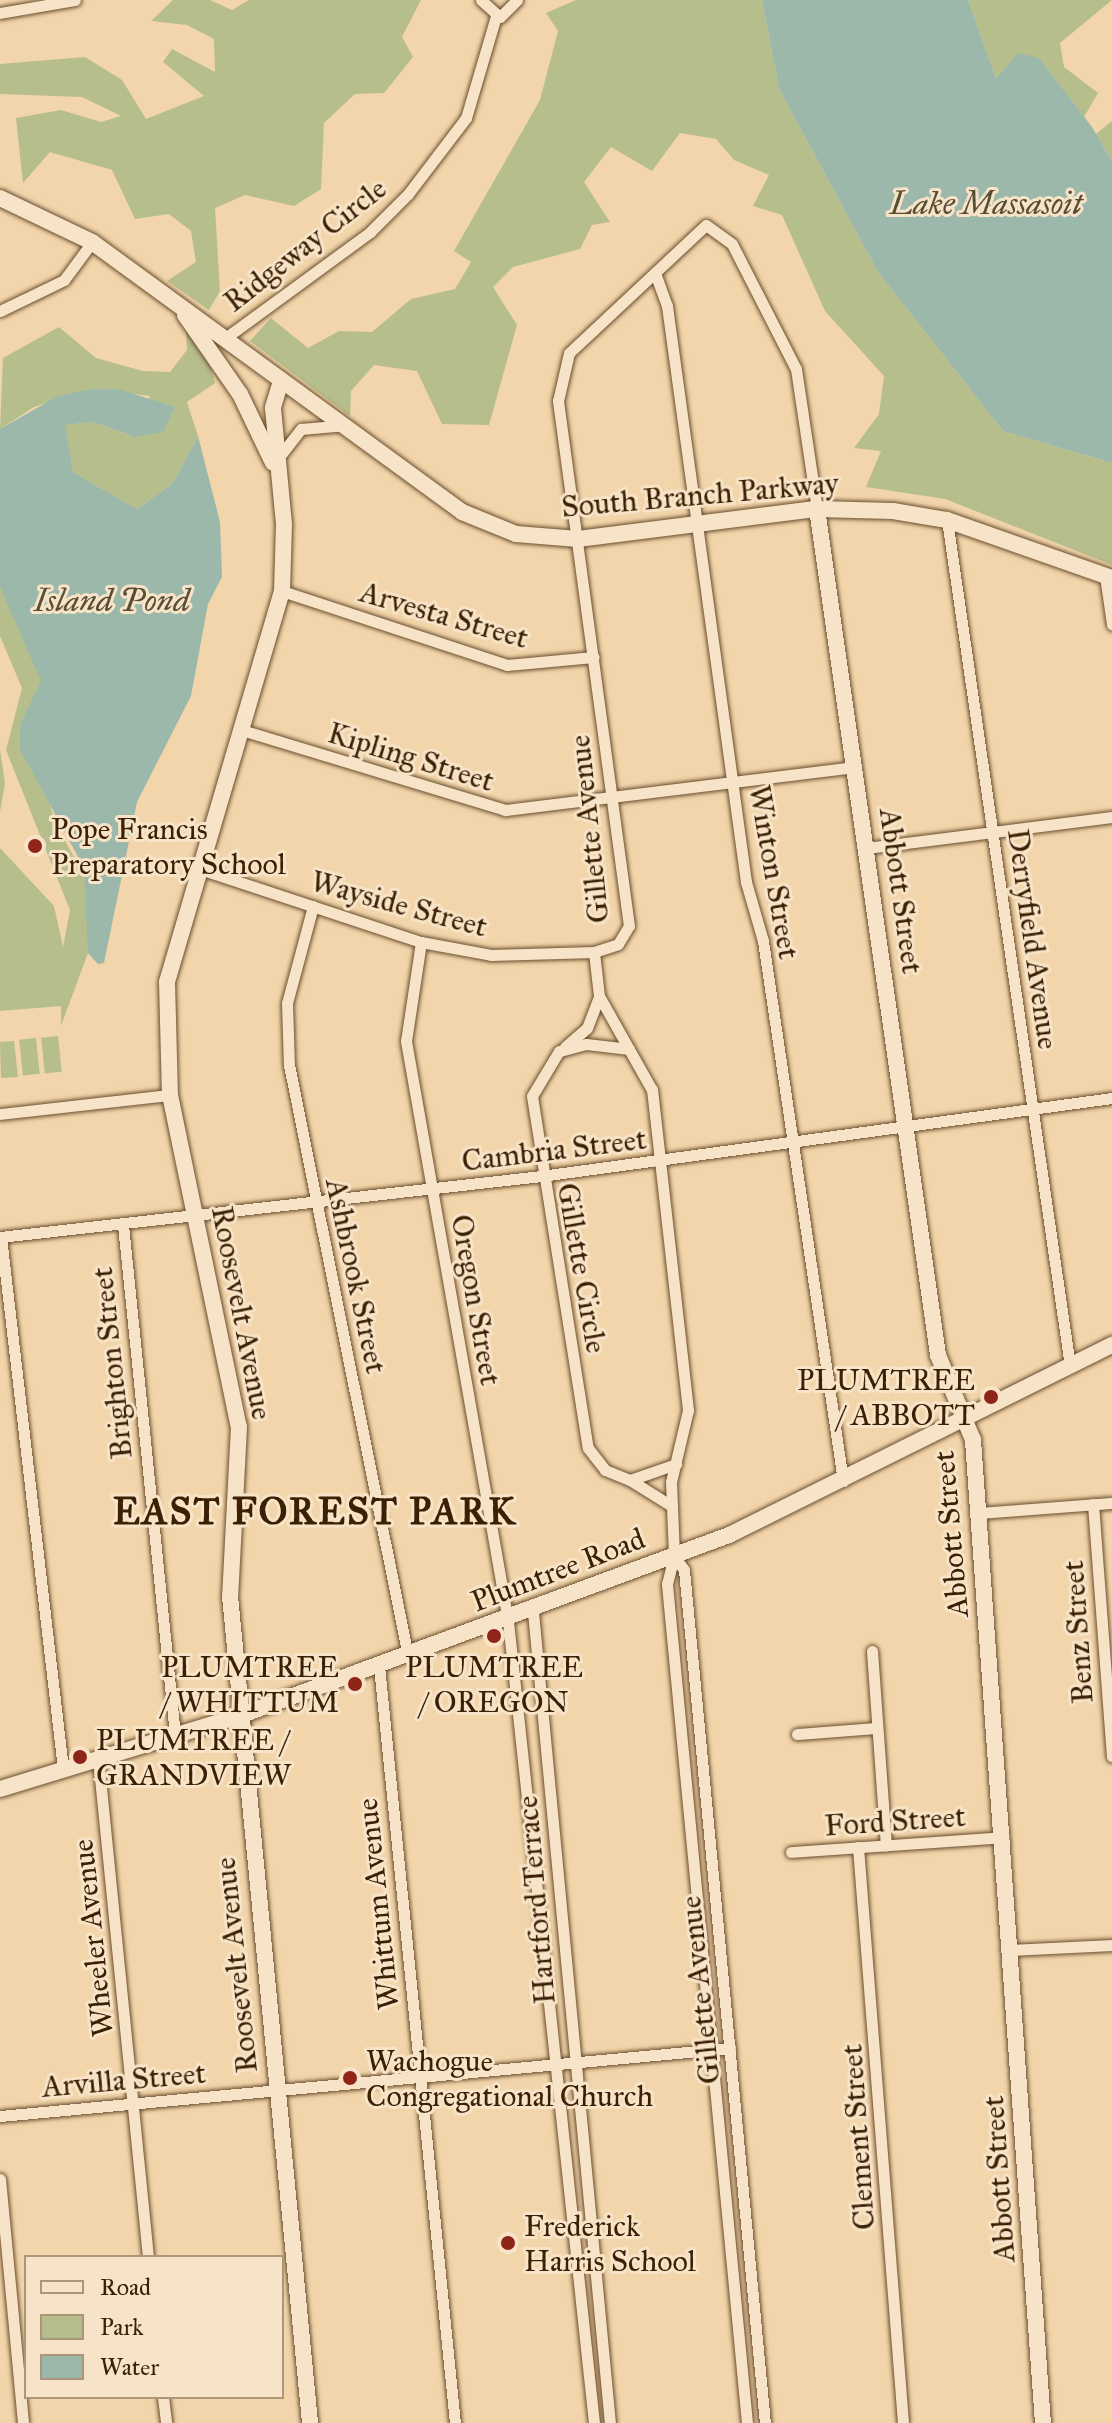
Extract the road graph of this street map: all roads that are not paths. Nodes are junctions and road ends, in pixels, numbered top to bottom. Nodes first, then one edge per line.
1 (75, 0) edge
2 (481, 0) edge
3 (517, 0) edge
4 (0, 13) edge
5 (496, 16) junction
6 (0, 198) edge
7 (92, 242) junction
8 (655, 273) junction
9 (174, 301) junction
10 (0, 311) edge
11 (224, 339) junction
12 (281, 381) junction
13 (338, 426) junction
14 (276, 469) junction
15 (817, 509) junction
16 (947, 520) junction
17 (696, 524) junction
18 (578, 539) junction
19 (1109, 577) edge
20 (282, 591) junction
21 (1112, 624) edge
22 (594, 657) junction
23 (242, 730) junction
24 (855, 767) junction
25 (732, 782) junction
26 (614, 801) junction
27 (1112, 817) edge
28 (994, 834) junction
29 (866, 848) junction
30 (196, 868) junction
31 (313, 906) junction
32 (421, 942) junction
33 (594, 952) junction
34 (599, 996) junction
35 (629, 1049) junction
36 (559, 1051) junction
37 (170, 1095) junction
38 (1112, 1098) edge
39 (1034, 1110) junction
40 (0, 1114) edge
41 (907, 1128) junction
42 (792, 1145) junction
43 (659, 1161) junction
44 (541, 1176) junction
45 (432, 1189) junction
46 (316, 1202) junction
47 (195, 1216) junction
48 (123, 1225) junction
49 (1, 1237) edge
50 (1112, 1345) edge
51 (1070, 1366) junction
52 (962, 1421) junction
53 (676, 1464) junction
54 (630, 1480) junction
55 (843, 1481) junction
56 (1112, 1503) edge
57 (1093, 1504) junction
58 (670, 1505) junction
59 (978, 1513) junction
60 (674, 1556) junction
61 (533, 1612) junction
62 (508, 1621) junction
63 (872, 1651) dead end
64 (408, 1656) junction
65 (379, 1666) junction
66 (239, 1716) junction
67 (698, 1720) junction
68 (680, 1721) junction
69 (877, 1728) junction
70 (797, 1734) dead end
71 (175, 1735) junction
72 (1112, 1756) edge
73 (98, 1758) junction
74 (63, 1769) junction
75 (0, 1789) edge
76 (1003, 1837) junction
77 (886, 1845) junction
78 (858, 1847) junction
79 (791, 1852) dead end
80 (713, 1882) junction
81 (696, 1883) junction
82 (1112, 1945) edge
83 (1010, 1950) junction
84 (711, 2048) junction
85 (730, 2048) junction
86 (575, 2060) junction
87 (557, 2061) junction
88 (420, 2075) junction
89 (277, 2090) junction
90 (133, 2103) junction
91 (0, 2116) edge
92 (0, 2179) edge
93 (148, 2255) edge
94 (752, 2283) junction
95 (735, 2284) junction
96 (163, 2399) edge
97 (23, 2423) edge
98 (166, 2423) edge
99 (310, 2423) edge
100 (455, 2423) edge
101 (594, 2423) edge
102 (610, 2423) edge
103 (747, 2423) edge
104 (765, 2423) edge
105 (903, 2423) edge
106 (1043, 2423) edge

1 - 4 street
2 - 5 street
3 - 5 street
5 - 11 street, Ridgeway Circle
6 - 7 street, Roosevelt Avenue
7 - 9 street, Roosevelt Avenue
7 - 10 street
8 - 15 street
8 - 17 street, Winton Street
8 - 18 street, Gillette Avenue
9 - 11 street, Roosevelt Avenue
9 - 14 street, Roosevelt Avenue
11 - 12 street, Roosevelt Avenue
12 - 13 street, South Branch Parkway
12 - 14 street, Roosevelt Avenue
13 - 14 street
13 - 18 street, South Branch Parkway
14 - 20 street, Roosevelt Avenue
15 - 16 street, South Branch Parkway
15 - 17 street, South Branch Parkway
15 - 24 street, Abbott Street
16 - 19 street, South Branch Parkway
16 - 28 street, Derryfield Avenue
17 - 18 street, South Branch Parkway
17 - 25 street, Winton Street
18 - 22 street, Gillette Avenue
19 - 21 street
20 - 22 street, Arvesta Street
20 - 23 street, Roosevelt Avenue
22 - 26 street, Gillette Avenue
23 - 26 street, Kipling Street
23 - 30 street, Roosevelt Avenue
24 - 25 street, Kipling Street
24 - 29 street, Abbott Street
25 - 26 street, Kipling Street
25 - 42 street, Winton Street
26 - 33 street, Gillette Avenue
27 - 28 street
28 - 29 street
28 - 39 street, Derryfield Avenue
29 - 41 street, Abbott Street
30 - 31 street, Wayside Street
30 - 37 street, Roosevelt Avenue
31 - 32 street, Wayside Street
31 - 46 street, Ashbrook Street
32 - 33 street, Wayside Street
32 - 45 street, Oregon Street
33 - 34 street, Gillette Avenue
34 - 35 street, Gillette Avenue
34 - 36 street, Gillette Circle
35 - 36 street
35 - 43 street, Gillette Avenue
36 - 44 street, Gillette Circle
37 - 40 street
37 - 47 street, Roosevelt Avenue
38 - 39 street, Cambria Street
39 - 41 street, Cambria Street
39 - 51 street, Derryfield Avenue
41 - 42 street, Cambria Street
41 - 52 street, Abbott Street
42 - 43 street, Cambria Street
42 - 55 street, Winton Street
43 - 44 street, Cambria Street
43 - 53 street, Gillette Avenue
44 - 45 street, Cambria Street
44 - 54 street, Gillette Circle
45 - 46 street, Cambria Street
45 - 62 street, Oregon Street
46 - 47 street, Cambria Street
46 - 64 street, Ashbrook Street
47 - 48 street, Cambria Street
47 - 66 street, Roosevelt Avenue
48 - 49 street, Cambria Street
48 - 71 street, Brighton Street
49 - 74 street
50 - 51 street, Plumtree Road
51 - 52 street, Plumtree Road
52 - 55 street, Plumtree Road
52 - 59 street, Abbott Street
53 - 54 street
53 - 58 street, Gillette Avenue
54 - 58 street, Gillette Circle
55 - 60 street, Plumtree Road
56 - 57 street
57 - 59 street
57 - 72 street, Benz Street
58 - 60 street, Gillette Avenue
59 - 76 street, Abbott Street
60 - 61 street, Plumtree Road
60 - 67 street, Gillette Avenue
60 - 68 street, Gillette Avenue
61 - 62 street, Plumtree Road
61 - 86 street, Hartford Terrace
62 - 64 street, Plumtree Road
62 - 87 street, Hartford Terrace
63 - 69 street
64 - 65 street, Plumtree Road
65 - 66 street, Plumtree Road
65 - 88 street, Whittum Avenue
66 - 71 street, Plumtree Road
66 - 89 street, Roosevelt Avenue
67 - 68 street
67 - 80 street, Gillette Avenue
68 - 81 street, Gillette Avenue
69 - 70 street
69 - 77 street
71 - 73 street, Plumtree Road
73 - 74 street, Plumtree Road
73 - 90 street, Wheeler Avenue
74 - 75 street, Plumtree Road
76 - 77 street, Ford Street
76 - 83 street, Abbott Street
77 - 78 street, Ford Street
78 - 79 street, Ford Street
78 - 105 street, Clement Street
80 - 81 street
80 - 85 street, Gillette Avenue
81 - 84 street, Gillette Avenue
82 - 83 street
83 - 106 street, Abbott Street
84 - 85 street, Arvilla Street
84 - 86 street, Arvilla Street
84 - 95 street, Gillette Avenue
85 - 94 street, Gillette Avenue
86 - 87 street, Arvilla Street
86 - 102 street, Hartford Terrace
87 - 88 street, Arvilla Street
87 - 101 street, Hartford Terrace
88 - 89 street, Arvilla Street
88 - 100 street, Whittum Avenue
89 - 90 street, Arvilla Street
89 - 99 street, Roosevelt Avenue
90 - 91 street, Arvilla Street
90 - 93 street, Wheeler Avenue
92 - 97 street
94 - 95 street
94 - 104 street, Gillette Avenue
95 - 103 street, Gillette Avenue
96 - 98 street

